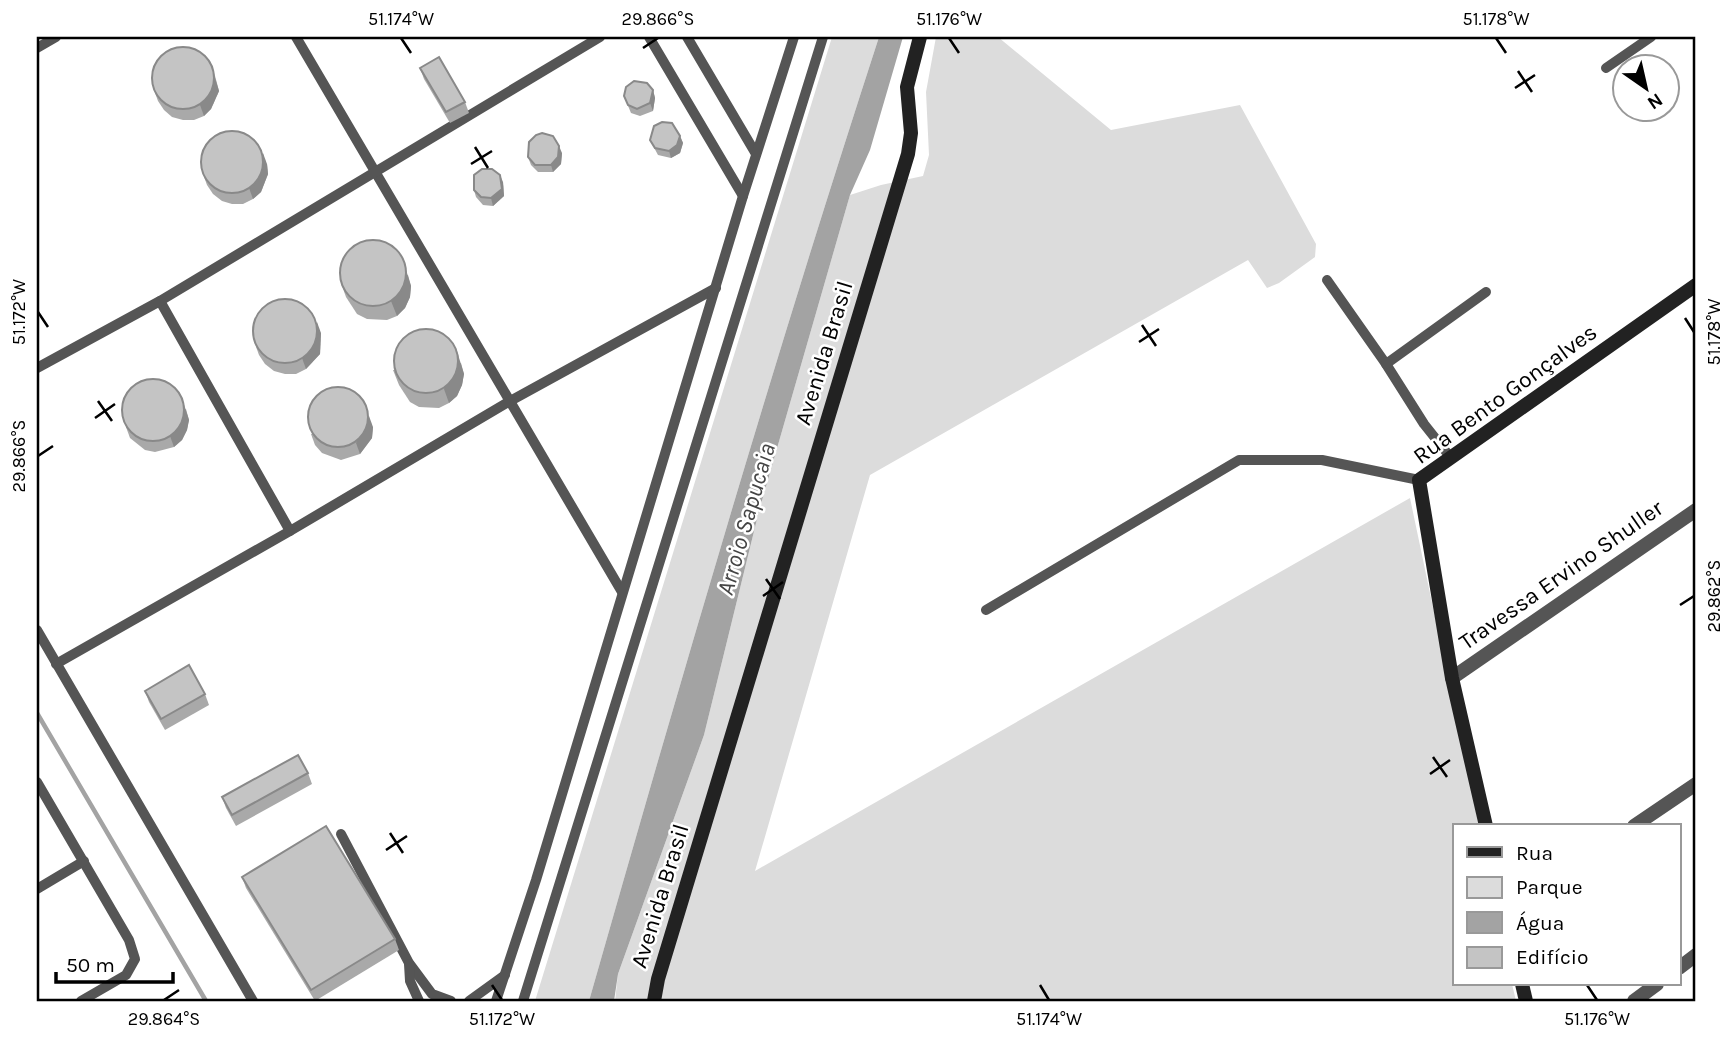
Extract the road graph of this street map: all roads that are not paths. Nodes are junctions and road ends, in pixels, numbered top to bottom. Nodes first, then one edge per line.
1 (56, 37) edge
2 (296, 37) edge
3 (600, 37) edge
4 (649, 37) edge
5 (687, 37) edge
6 (794, 37) edge
7 (823, 37) edge
8 (920, 37) edge
9 (1651, 37) edge
10 (37, 48) edge
11 (1606, 68) dead end
12 (756, 154) junction
13 (375, 172) junction
14 (743, 196) junction
15 (1327, 280) dead end
16 (1696, 285) edge
17 (716, 288) junction
18 (1486, 292) dead end
19 (160, 301) junction
20 (1386, 364) junction
21 (37, 368) edge
22 (510, 401) junction
23 (1451, 457) junction
24 (1419, 480) junction
25 (1696, 510) edge
26 (290, 531) junction
27 (622, 592) junction
28 (986, 610) dead end
29 (37, 630) edge
30 (56, 664) junction
31 (1452, 678) junction
32 (37, 782) edge
33 (1696, 784) edge
34 (1486, 824) edge
35 (1637, 824) edge
36 (341, 834) dead end
37 (84, 861) junction
38 (37, 889) edge
39 (1696, 955) edge
40 (409, 963) junction
41 (1680, 967) edge
42 (505, 974) junction
43 (1654, 986) edge
44 (81, 1001) edge
45 (253, 1001) edge
46 (419, 1001) edge
47 (451, 1001) edge
48 (469, 1001) edge
49 (496, 1001) edge
50 (523, 1001) edge
51 (654, 1001) edge
52 (1634, 1001) edge

1 - 10 lane
2 - 13 lane
3 - 13 lane
4 - 14 lane
5 - 12 lane
6 - 12 lane
7 - 50 lane
8 - 51 main road, Avenida Brasil
9 - 11 lane
12 - 14 lane
13 - 19 lane
13 - 22 lane
14 - 17 lane
15 - 20 lane
16 - 23 main road, Rua Bento Gonçalves
17 - 22 lane
17 - 27 lane
18 - 20 lane
19 - 21 lane
19 - 26 lane
20 - 23 lane
22 - 26 lane
22 - 27 lane
23 - 24 main road, Rua Bento Gonçalves
24 - 28 lane
24 - 31 main road, Rua Bento Gonçalves
25 - 31 street, Travessa Ervino Shuller
26 - 30 lane
27 - 42 lane
29 - 30 lane
30 - 45 lane
31 - 34 main road, Rua Bento Gonçalves
32 - 37 lane
33 - 35 street
36 - 40 lane
37 - 38 lane
37 - 44 lane
39 - 41 street
40 - 46 lane
40 - 47 lane
42 - 48 lane
42 - 49 lane
43 - 52 street

